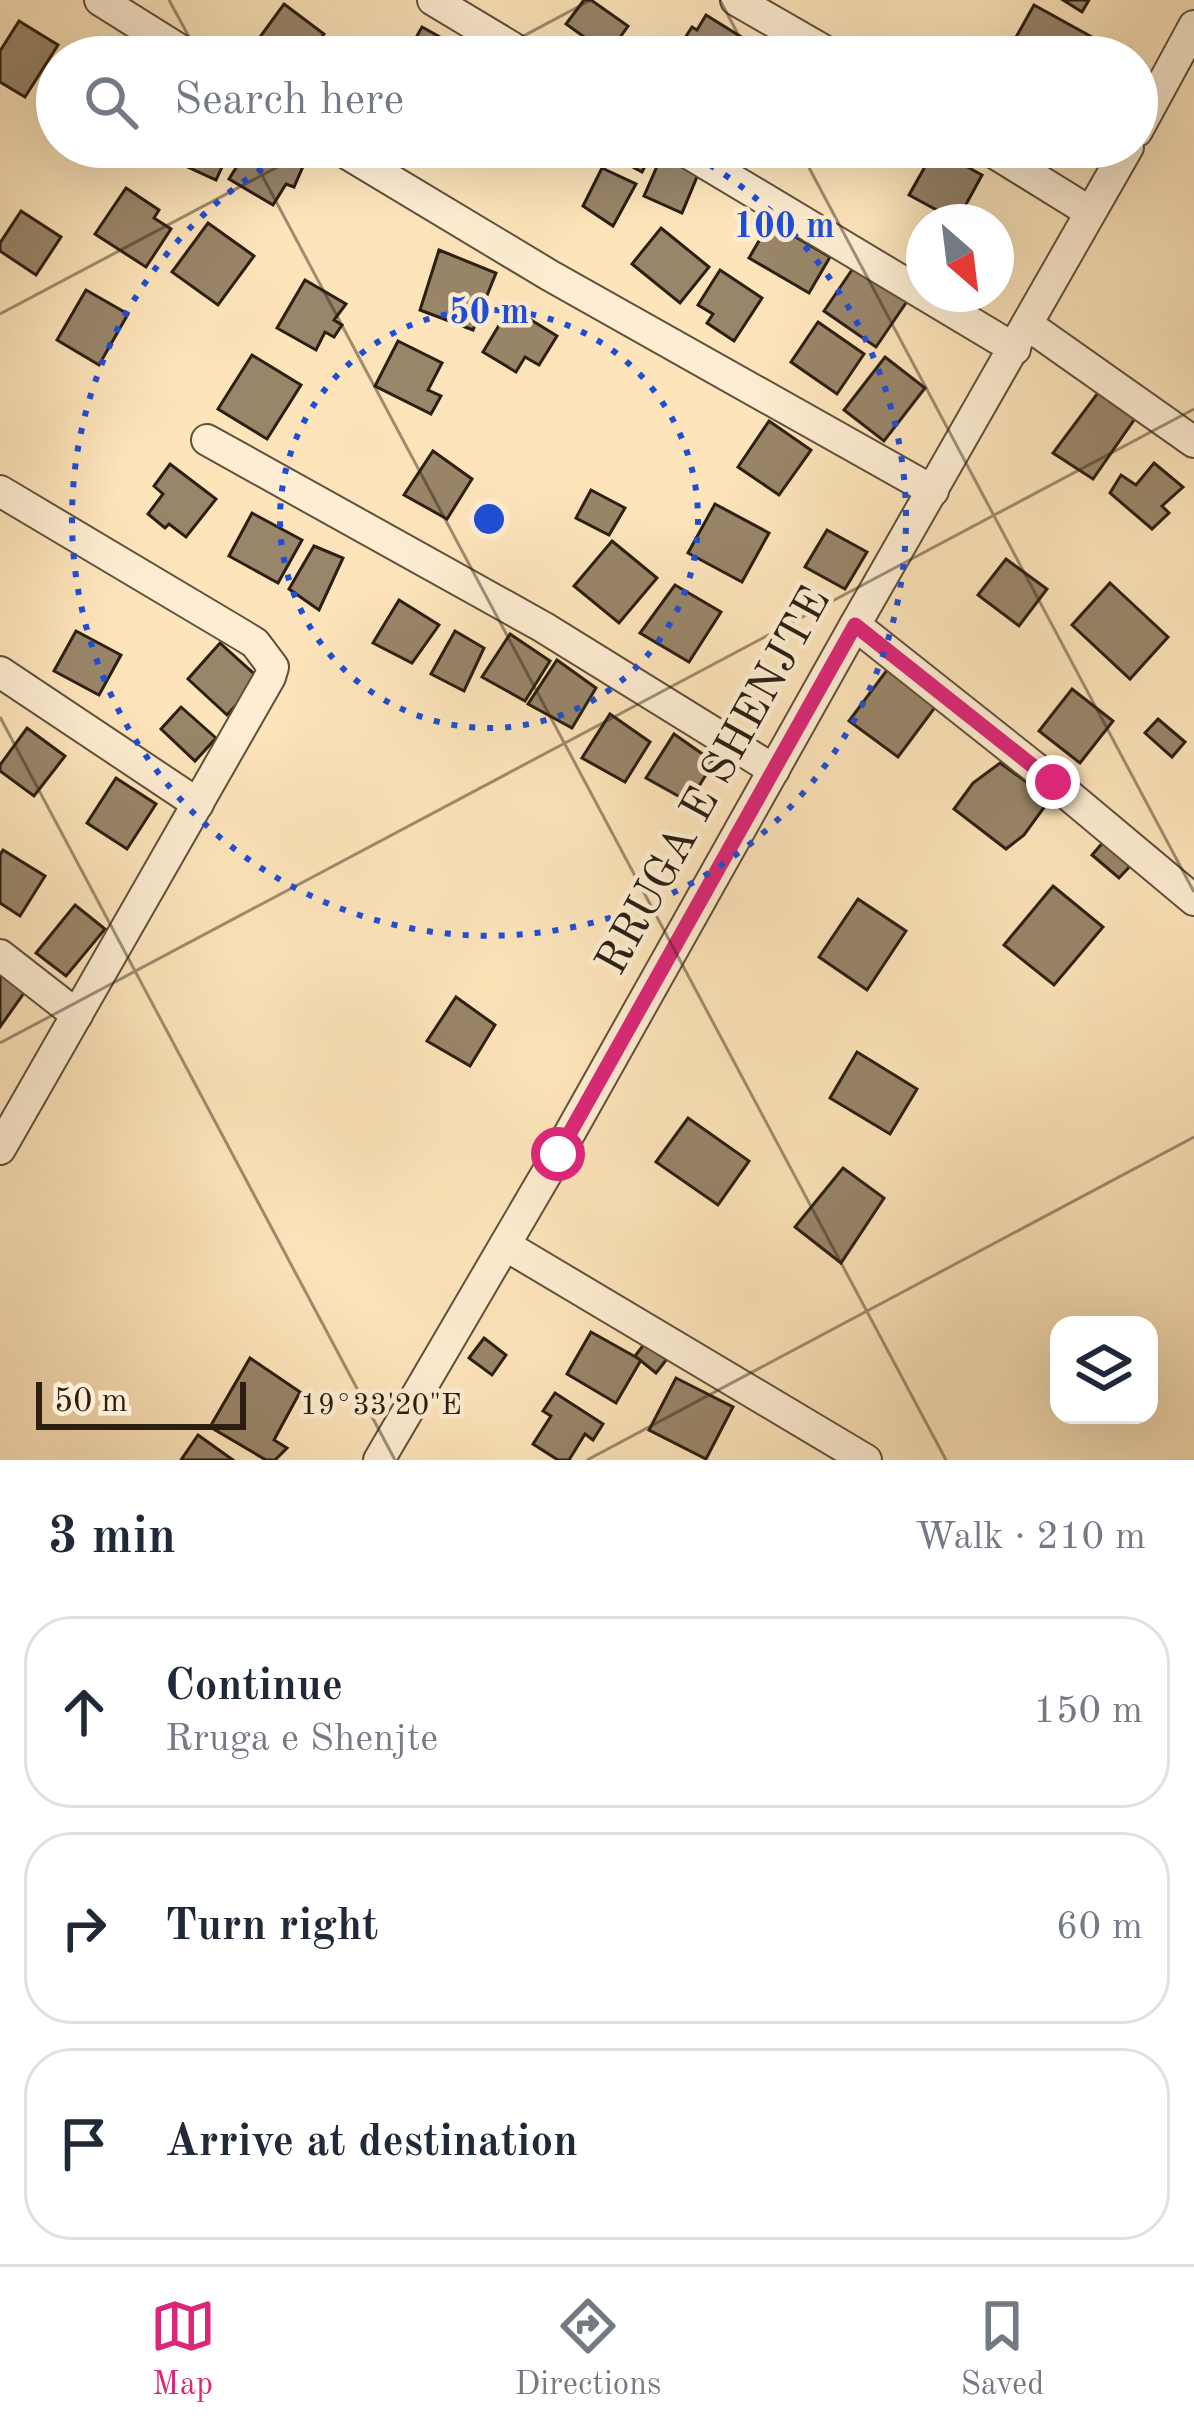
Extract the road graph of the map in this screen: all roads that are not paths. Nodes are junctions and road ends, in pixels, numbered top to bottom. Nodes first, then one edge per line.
1 (100, 0) edge
2 (433, 0) edge
3 (736, 0) edge
4 (1194, 26) edge
5 (157, 36) edge
6 (493, 36) edge
7 (799, 36) edge
8 (1182, 82) edge
9 (1158, 108) edge
10 (372, 168) edge
11 (716, 168) edge
12 (1019, 168) edge
13 (1116, 168) edge
14 (1090, 212) junction
15 (1021, 337) junction
16 (207, 440) dead end
17 (1194, 442) edge
18 (0, 491) edge
19 (933, 491) junction
20 (855, 625) junction
21 (0, 672) edge
22 (774, 770) junction
23 (198, 804) junction
24 (1194, 900) edge
25 (0, 955) edge
26 (77, 1015) junction
27 (11, 1106) edge
28 (0, 1149) edge
29 (505, 1245) junction
30 (380, 1460) edge
31 (866, 1460) edge

1 - 5 street
2 - 6 street
3 - 7 street
4 - 8 street
8 - 9 street
10 - 19 street
11 - 15 street
12 - 14 street
13 - 14 street, RRUGA E SHENJTE
14 - 15 street, RRUGA E SHENJTE
15 - 17 street
15 - 19 street, RRUGA E SHENJTE
16 - 22 street
18 - 23 street
19 - 20 street, RRUGA E SHENJTE
20 - 22 street, RRUGA E SHENJTE
20 - 24 street
21 - 23 street
22 - 29 street, RRUGA E SHENJTE
23 - 26 street
25 - 26 street
26 - 27 street
27 - 28 street
29 - 30 street, RRUGA E SHENJTE
29 - 31 street

